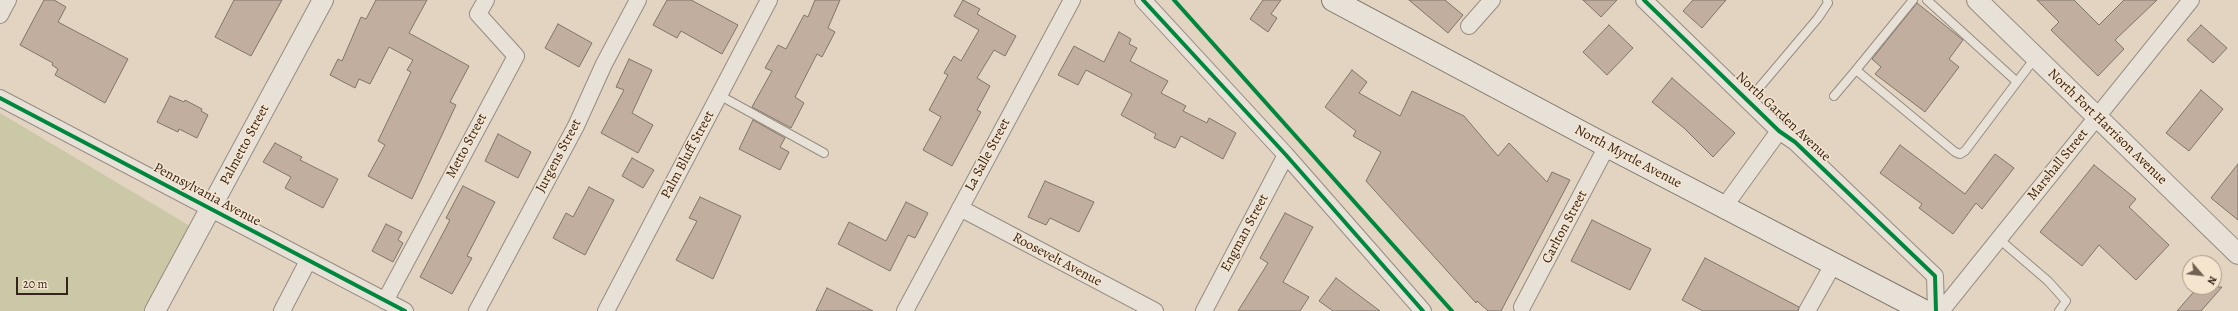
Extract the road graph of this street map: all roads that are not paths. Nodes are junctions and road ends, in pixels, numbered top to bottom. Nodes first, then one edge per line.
1 (8, 0) edge
2 (323, 0) edge
3 (486, 0) edge
4 (638, 0) edge
5 (769, 0) edge
6 (1072, 0) edge
7 (1143, 0) edge
8 (1492, 0) edge
9 (1644, 0) edge
10 (1827, 0) edge
11 (1913, 0) edge
12 (1927, 0) edge
13 (1977, 0) edge
14 (2191, 0) edge
15 (1339, 1) edge
16 (0, 15) edge
17 (1469, 26) dead end
18 (2036, 57) junction
19 (1856, 70) junction
20 (2016, 81) junction
21 (719, 95) junction
22 (1834, 96) dead end
23 (0, 98) edge
24 (1748, 101) junction
25 (2097, 116) junction
26 (1779, 132) junction
27 (1607, 146) junction
28 (824, 153) dead end
29 (1286, 155) junction
30 (1724, 207) junction
31 (960, 208) junction
32 (211, 209) junction
33 (1999, 239) junction
34 (2238, 254) edge
35 (308, 261) junction
36 (1834, 263) junction
37 (385, 301) junction
38 (1522, 307) dead end
39 (155, 311) edge
40 (282, 311) edge
41 (405, 311) edge
42 (477, 311) edge
43 (606, 311) edge
44 (905, 311) edge
45 (1155, 311) edge
46 (1204, 311) edge
47 (1423, 311) edge
48 (1807, 311) edge
49 (1924, 311) edge
50 (1936, 311) edge
51 (1941, 311) edge
52 (2059, 311) edge

1 - 16 street
2 - 32 street, Palmetto Street
3 - 37 street, Metto Street
4 - 42 street, Jurgens Street
5 - 21 street, Palm Bluff Street
6 - 31 street, La Salle Street
7 - 29 street
8 - 17 street
9 - 24 street, North Garden Avenue
10 - 24 lane
11 - 19 lane
12 - 20 lane
13 - 18 street, North Fort Harrison Avenue
14 - 25 street, Marshall Street
15 - 27 main road, North Myrtle Avenue
18 - 20 lane
18 - 25 street, North Fort Harrison Avenue
19 - 20 lane
19 - 22 lane
21 - 28 lane
21 - 43 street, Palm Bluff Street
23 - 32 street, Pennsylvania Avenue
24 - 26 street, North Garden Avenue
25 - 33 street, Marshall Street
25 - 34 street, North Fort Harrison Avenue
26 - 30 street, North Garden Avenue
26 - 50 street, North Garden Avenue
27 - 30 main road, North Myrtle Avenue
27 - 38 street, Carlton Street
29 - 46 street, Engman Street
29 - 47 street
30 - 36 main road, North Myrtle Avenue
31 - 44 street, La Salle Street
31 - 45 street, Roosevelt Avenue
32 - 35 street, Pennsylvania Avenue
32 - 39 street, Palmetto Street
33 - 51 street, Marshall Street
33 - 52 lane
35 - 37 street, Pennsylvania Avenue
35 - 40 street
36 - 48 street
36 - 49 main road, North Myrtle Avenue
37 - 41 street, Pennsylvania Avenue

